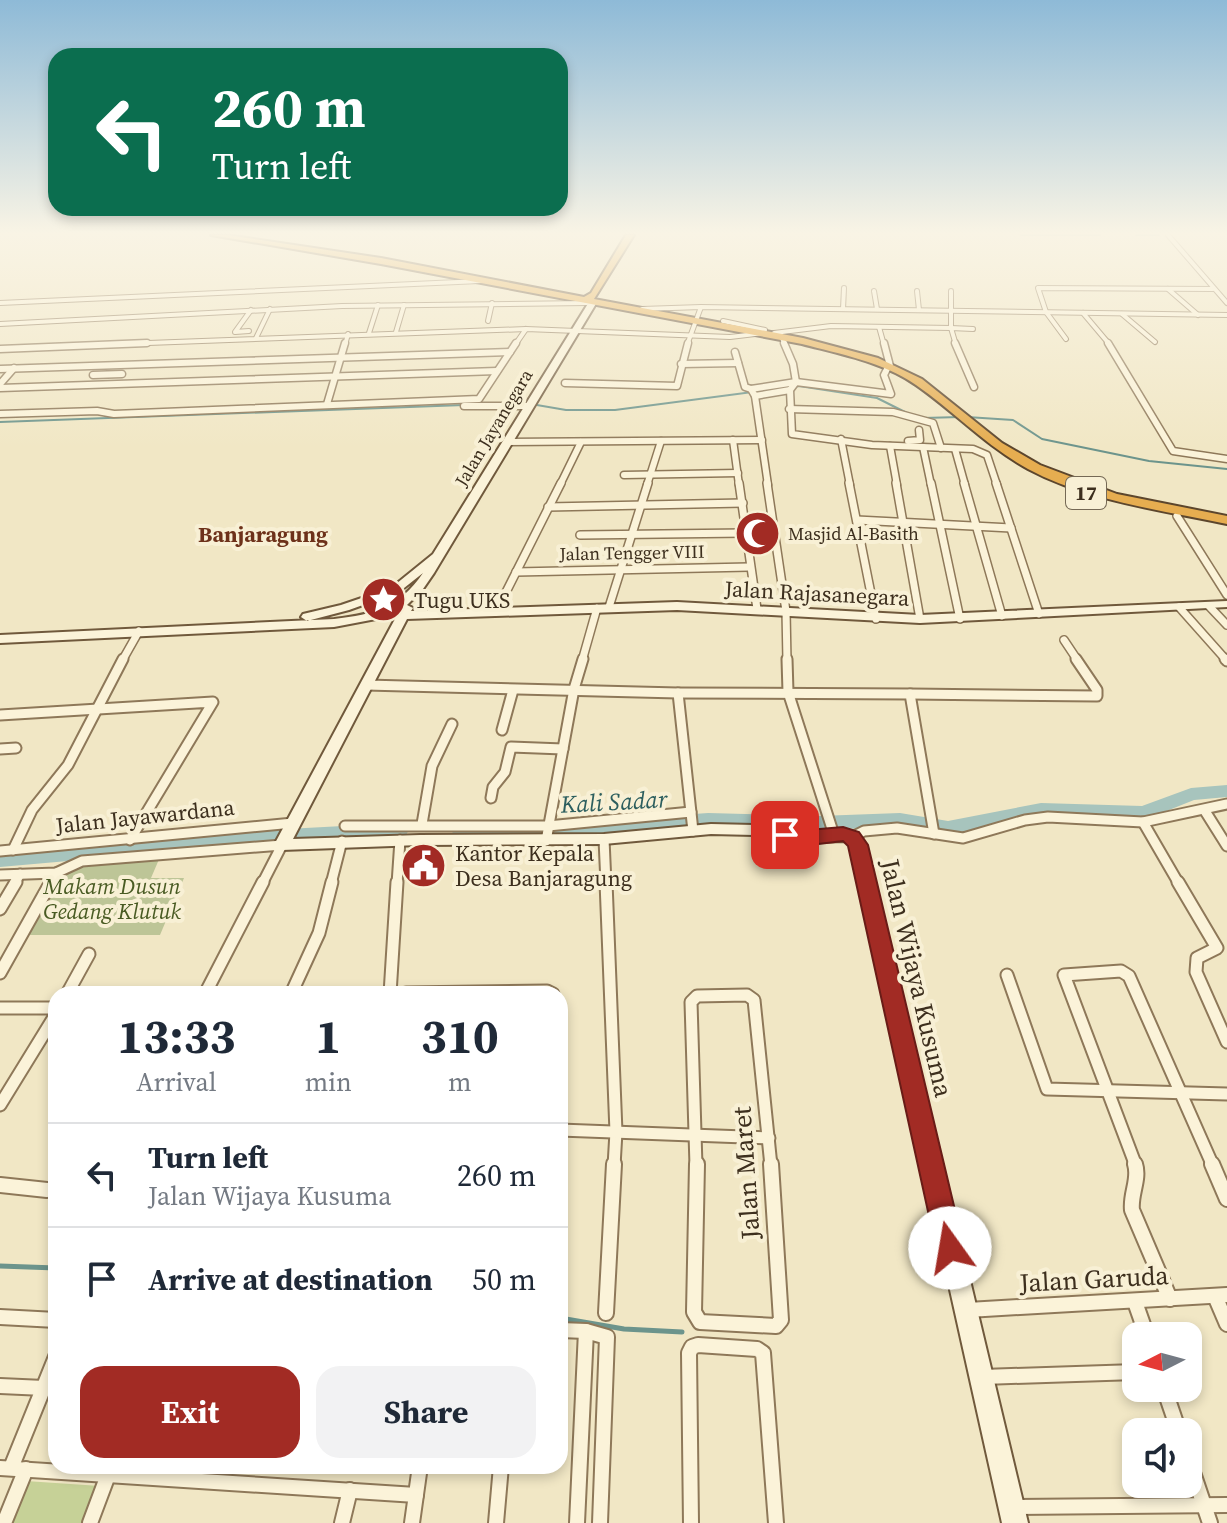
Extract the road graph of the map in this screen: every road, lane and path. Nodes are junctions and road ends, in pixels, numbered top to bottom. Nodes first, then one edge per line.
1 (202, 306) edge
2 (347, 306) edge
3 (375, 306) edge
4 (404, 306) edge
5 (491, 306) edge
6 (587, 306) edge
7 (624, 306) edge
8 (919, 306) edge
9 (952, 306) edge
10 (1044, 306) edge
11 (1188, 306) edge
12 (701, 307) junction
13 (270, 309) junction
14 (843, 309) joint
15 (877, 309) joint
16 (251, 310) junction
17 (647, 310) junction
18 (919, 310) junction
19 (952, 310) junction
20 (197, 312) junction
21 (1046, 312) junction
22 (1083, 313) junction
23 (1122, 314) junction
24 (1198, 315) junction
25 (1227, 315) edge
26 (696, 320) junction
27 (488, 321) dead end
28 (723, 321) dead end
29 (0, 324) edge
30 (578, 324) junction
31 (879, 327) junction
32 (951, 328) junction
33 (526, 329) junction
34 (973, 329) dead end
35 (249, 331) dead end
36 (396, 332) junction
37 (369, 333) junction
38 (348, 334) junction
39 (773, 334) junction
40 (690, 335) junction
41 (256, 338) junction
42 (1066, 339) dead end
43 (1155, 342) dead end
44 (0, 349) edge
45 (510, 352) junction
46 (735, 352) dead end
47 (341, 357) junction
48 (738, 363) junction
49 (681, 364) junction
50 (127, 366) dead end
51 (14, 368) junction
52 (888, 368) junction
53 (0, 369) edge
54 (497, 371) junction
55 (122, 374) junction
56 (93, 375) dead end
57 (336, 377) junction
58 (565, 383) dead end
59 (115, 384) junction
60 (0, 386) edge
61 (793, 386) junction
62 (974, 387) dead end
63 (753, 393) junction
64 (830, 393) junction
65 (478, 403) junction
66 (327, 404) junction
67 (530, 404) junction
68 (464, 406) dead end
69 (789, 409) junction
70 (835, 410) junction
71 (0, 414) edge
72 (959, 417) junction
73 (919, 430) dead end
74 (841, 439) junction
75 (733, 440) junction
76 (762, 440) junction
77 (661, 441) junction
78 (856, 441) junction
79 (508, 442) junction
80 (581, 442) junction
81 (890, 446) junction
82 (923, 447) junction
83 (941, 448) junction
84 (955, 449) junction
85 (1227, 459) edge
86 (738, 473) junction
87 (653, 474) junction
88 (624, 475) dead end
89 (743, 503) junction
90 (644, 504) junction
91 (548, 507) junction
92 (1177, 516) junction
93 (857, 520) junction
94 (1227, 522) edge
95 (903, 523) junction
96 (940, 525) junction
97 (976, 527) junction
98 (1011, 528) junction
99 (745, 533) junction
100 (580, 535) dead end
101 (633, 535) junction
102 (438, 555) junction
103 (749, 567) junction
104 (621, 569) junction
105 (516, 572) junction
106 (402, 584) junction
107 (419, 590) junction
108 (1227, 595) edge
109 (1227, 604) edge
110 (1209, 606) junction
111 (1179, 607) junction
112 (407, 608) junction
113 (603, 608) junction
114 (757, 609) junction
115 (786, 611) junction
116 (496, 612) junction
117 (347, 614) junction
118 (1039, 614) junction
119 (1002, 616) junction
120 (876, 619) junction
121 (920, 619) junction
122 (960, 619) junction
123 (1227, 625) edge
124 (139, 631) junction
125 (0, 639) edge
126 (1064, 640) dead end
127 (1227, 661) edge
128 (366, 685) junction
129 (574, 689) junction
130 (513, 690) junction
131 (788, 692) junction
132 (678, 693) junction
133 (910, 694) junction
134 (95, 709) junction
135 (0, 715) edge
136 (452, 724) dead end
137 (502, 730) dead end
138 (16, 748) dead end
139 (0, 749) edge
140 (563, 749) junction
141 (491, 798) dead end
142 (1227, 804) edge
143 (1205, 811) junction
144 (692, 821) junction
145 (1143, 822) junction
146 (422, 824) junction
147 (831, 827) junction
148 (547, 832) junction
149 (934, 833) junction
150 (344, 834) junction
151 (287, 835) junction
152 (852, 837) junction
153 (604, 839) junction
154 (130, 840) junction
155 (400, 840) junction
156 (1227, 846) edge
157 (13, 850) junction
158 (0, 851) edge
159 (56, 873) junction
160 (20, 874) junction
161 (0, 875) edge
162 (0, 909) edge
163 (1222, 948) edge
164 (89, 954) dead end
165 (0, 973) edge
166 (1007, 975) dead end
167 (71, 986) edge
168 (209, 986) edge
169 (295, 986) edge
170 (391, 986) edge
171 (0, 1008) edge
172 (48, 1011) edge
173 (48, 1024) edge
174 (1227, 1042) edge
175 (1110, 1090) junction
176 (1179, 1093) junction
177 (1227, 1094) edge
178 (0, 1105) edge
179 (568, 1130) edge
180 (616, 1132) junction
181 (697, 1136) junction
182 (769, 1138) junction
183 (0, 1185) edge
184 (47, 1190) dead end
185 (1227, 1199) edge
186 (1221, 1296) edge
187 (1170, 1299) junction
188 (1135, 1302) junction
189 (964, 1310) junction
190 (606, 1313) dead end
191 (0, 1317) edge
192 (48, 1320) edge
193 (1142, 1322) edge
194 (1227, 1324) edge
195 (568, 1330) edge
196 (586, 1331) junction
197 (1122, 1373) edge
198 (48, 1378) edge
199 (979, 1378) junction
200 (0, 1386) edge
201 (44, 1388) junction
202 (12, 1469) edge
203 (48, 1469) edge
204 (103, 1474) edge
205 (419, 1474) edge
206 (500, 1474) edge
207 (108, 1475) junction
208 (350, 1490) junction
209 (416, 1495) junction
210 (1202, 1498) edge
211 (1204, 1505) junction
212 (1227, 1505) edge
213 (1014, 1515) edge
214 (4, 1523) edge
215 (90, 1523) edge
216 (342, 1523) edge
217 (412, 1523) edge
218 (496, 1523) edge
219 (577, 1523) edge
220 (600, 1523) edge
221 (691, 1523) edge
222 (776, 1523) edge
223 (1210, 1523) edge

1 - 20 street
2 - 13 street
3 - 37 street
4 - 36 street
5 - 27 street
6 - 30 street, Jalan Jayanegara
7 - 17 highway, 17
8 - 18 street
9 - 19 street
10 - 21 street
11 - 24 street
12 - 14 street
12 - 17 street
12 - 26 street
13 - 16 street
13 - 41 street
14 - 15 street
15 - 18 street
16 - 20 street
16 - 35 street
17 - 26 highway, 17
18 - 19 street
19 - 21 street
19 - 32 street
20 - 29 street
21 - 22 street
21 - 42 street
22 - 23 street
22 - 85 street
23 - 24 street
23 - 43 street
24 - 25 street
26 - 39 highway, 17
26 - 40 street
28 - 39 street
30 - 33 street
30 - 40 street
30 - 67 street, Jalan Jayanegara
31 - 32 street
31 - 39 street
31 - 52 street
32 - 34 street
32 - 62 street
33 - 36 street
33 - 45 street
36 - 37 street
37 - 38 street
38 - 41 street
38 - 47 street
39 - 40 street
39 - 52 highway, 17
39 - 61 street
40 - 49 street
41 - 44 street
45 - 47 street
45 - 54 street
46 - 48 street
47 - 51 street
47 - 57 street
48 - 49 street
48 - 63 street
49 - 58 street
50 - 55 street
51 - 53 street
51 - 60 street
52 - 64 street
52 - 72 highway, 17
54 - 57 street
54 - 65 street
55 - 56 street
55 - 59 street
57 - 59 street
57 - 66 street
59 - 60 street
61 - 63 street
61 - 64 street
61 - 69 street
63 - 76 street
64 - 70 street
65 - 66 street
65 - 67 street
65 - 68 street
66 - 71 street
67 - 79 street, Jalan Jayanegara
69 - 70 street
69 - 74 street
70 - 83 street
72 - 92 highway, 17
72 - 94 highway, 17
73 - 78 street
74 - 78 street
74 - 93 street
75 - 76 street
75 - 77 street
75 - 86 street
76 - 115 street
77 - 80 street
77 - 87 street
78 - 81 street
79 - 80 street
79 - 102 street, Jalan Jayanegara
80 - 91 street
81 - 82 street
81 - 95 street
82 - 83 street
82 - 96 street
83 - 84 street
84 - 97 street
84 - 98 street
86 - 87 street
86 - 89 street
87 - 88 street
87 - 90 street
89 - 90 street
89 - 99 street
90 - 91 street
90 - 101 street
91 - 105 street
92 - 94 highway, 17
92 - 108 street
93 - 95 street
93 - 120 street
95 - 96 street
95 - 121 street
96 - 97 street
96 - 122 street
97 - 98 street
97 - 119 street
98 - 118 street
99 - 101 street
99 - 103 street
100 - 101 street
101 - 104 street
102 - 106 street, Jalan Jayanegara
102 - 107 street, Jalan Jayanegara
103 - 104 street, Jalan Tengger VIII
103 - 114 street
104 - 105 street, Jalan Tengger VIII
104 - 113 street
105 - 116 street
106 - 107 street
106 - 117 street, Jalan Jayanegara
107 - 112 street, Jalan Jayanegara
109 - 110 street, Jalan Rajasanegara
110 - 111 street, Jalan Rajasanegara
110 - 123 street
111 - 118 street, Jalan Rajasanegara
111 - 127 street
112 - 116 street, Jalan Rajasanegara
112 - 117 street, Jalan Jayanegara
112 - 128 street
113 - 114 street, Jalan Rajasanegara
113 - 116 street, Jalan Rajasanegara
113 - 129 street
114 - 115 street, Jalan Rajasanegara
115 - 120 street, Jalan Rajasanegara
115 - 131 street
117 - 124 street, Jalan Jayanegara
118 - 119 street, Jalan Rajasanegara
119 - 122 street, Jalan Rajasanegara
120 - 121 street, Jalan Rajasanegara
121 - 122 street, Jalan Rajasanegara
124 - 125 street, Jalan Jayanegara
124 - 134 street
126 - 133 street
128 - 130 street
128 - 151 street
129 - 130 street
129 - 132 street
129 - 140 street
130 - 137 street
131 - 132 street
131 - 133 street
131 - 147 street
132 - 144 street
133 - 149 street
134 - 135 street
134 - 154 street
134 - 157 street
136 - 146 street
138 - 139 street
140 - 141 street
140 - 148 street
142 - 143 street
143 - 145 street
143 - 156 street
144 - 147 street
144 - 148 street
144 - 153 street
145 - 149 street
145 - 163 street
146 - 148 street
146 - 150 street
147 - 152 street
148 - 153 street
148 - 155 street
149 - 152 street
150 - 151 street
150 - 155 street
150 - 169 street
151 - 154 street, Jalan Jayawardana
151 - 159 street
151 - 168 street
152 - 189 street, Jalan Wijaya Kusuma
153 - 180 street
154 - 157 street, Jalan Jayawardana
155 - 170 street
157 - 158 street, Jalan Jayawardana
159 - 160 street
159 - 165 street
160 - 161 street
160 - 162 street
163 - 174 street
164 - 167 street
166 - 175 street
171 - 172 street
173 - 178 street
175 - 176 street
175 - 176 street
175 - 187 street
176 - 177 street
176 - 185 street
179 - 180 street
180 - 181 street
180 - 190 street
181 - 182 street
181 - 182 street, Jalan Maret
181 - 182 street, Jalan Maret
183 - 184 street
186 - 187 street, Jalan Garuda
186 - 194 street
187 - 188 street, Jalan Garuda
188 - 189 street, Jalan Garuda
188 - 193 street
189 - 199 street, Jalan Wijaya Kusuma
191 - 192 street
195 - 196 street
196 - 219 street
196 - 220 street
197 - 199 street
198 - 201 street
199 - 213 street, Jalan Wijaya Kusuma
200 - 201 street
201 - 202 street
202 - 203 street
202 - 214 street
204 - 207 street
205 - 209 street
206 - 218 street
207 - 208 street
207 - 215 street
208 - 209 street
208 - 216 street
209 - 217 street
210 - 211 street
211 - 212 street
211 - 213 street
211 - 223 street
221 - 222 street

